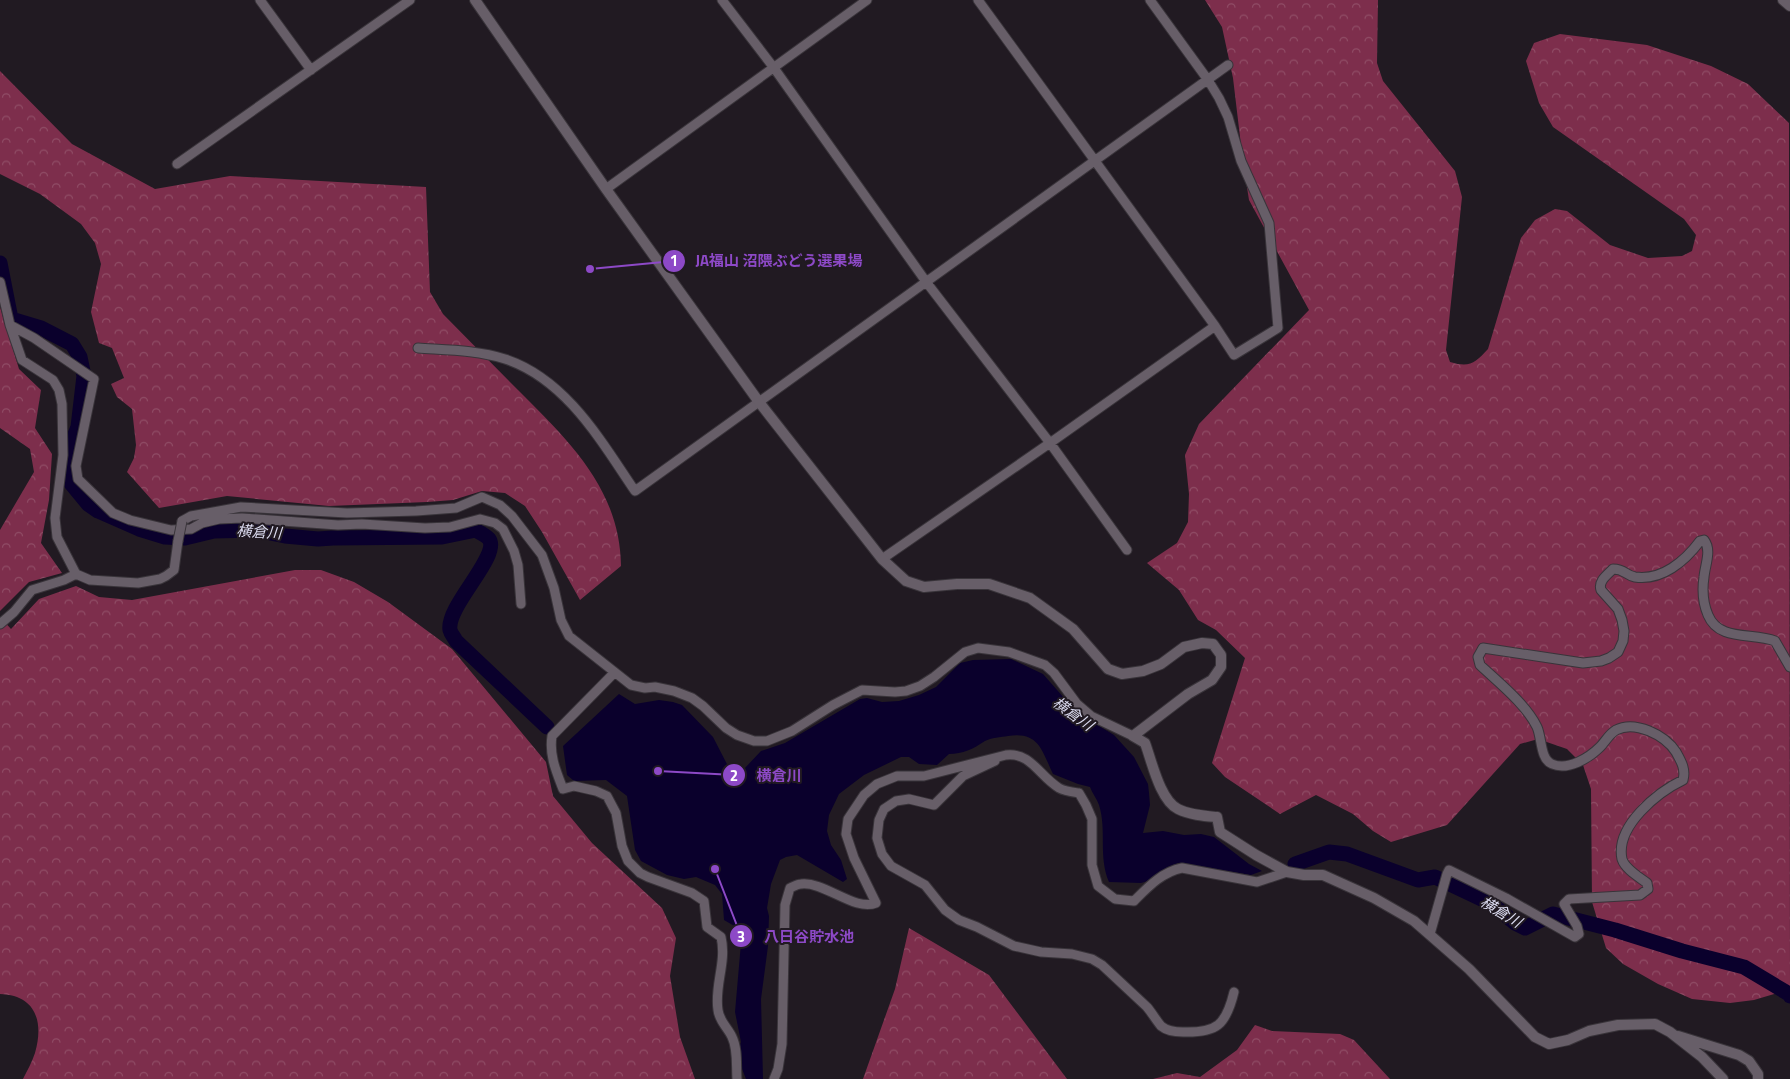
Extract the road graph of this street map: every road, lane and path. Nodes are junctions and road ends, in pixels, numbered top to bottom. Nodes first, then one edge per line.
1 (260, 0) edge
2 (410, 0) edge
3 (475, 0) edge
4 (722, 0) edge
5 (867, 0) edge
6 (978, 0) edge
7 (1150, 0) edge
8 (1783, 0) edge
9 (1790, 6) edge
10 (1228, 65) dead end
11 (774, 68) junction
12 (311, 70) junction
13 (1208, 80) junction
14 (1094, 161) junction
15 (177, 164) dead end
16 (606, 189) junction
17 (0, 282) edge
18 (927, 283) junction
19 (10, 325) junction
20 (1215, 326) junction
21 (418, 348) dead end
22 (759, 402) junction
23 (1050, 443) junction
24 (1127, 550) dead end
25 (882, 559) junction
26 (76, 574) junction
27 (521, 604) dead end
28 (0, 624) edge
29 (1790, 667) edge
30 (614, 673) junction
31 (1133, 736) junction
32 (1006, 755) junction
33 (1287, 872) junction
34 (1430, 934) junction
35 (1234, 992) dead end
36 (1673, 1034) junction
37 (737, 1079) edge
38 (774, 1079) edge
39 (1723, 1079) edge
40 (1758, 1079) edge

1 - 12 street
2 - 12 street
3 - 16 street
4 - 11 street
5 - 11 street
6 - 14 street
7 - 13 street
8 - 9 street
10 - 13 street
11 - 16 street
11 - 18 street
12 - 15 street
13 - 14 street
13 - 20 street
14 - 18 street
14 - 20 street
16 - 22 street
17 - 19 street
18 - 22 street
18 - 23 street
19 - 26 street
19 - 27 street
20 - 23 street
21 - 22 street
22 - 25 street
23 - 24 street
23 - 25 street
25 - 31 street
26 - 28 street
26 - 30 street, bridge
29 - 34 street
30 - 31 street
30 - 37 street
31 - 33 street
32 - 33 street
32 - 35 street
32 - 38 street
33 - 34 street
34 - 36 street
36 - 39 street
36 - 40 street

